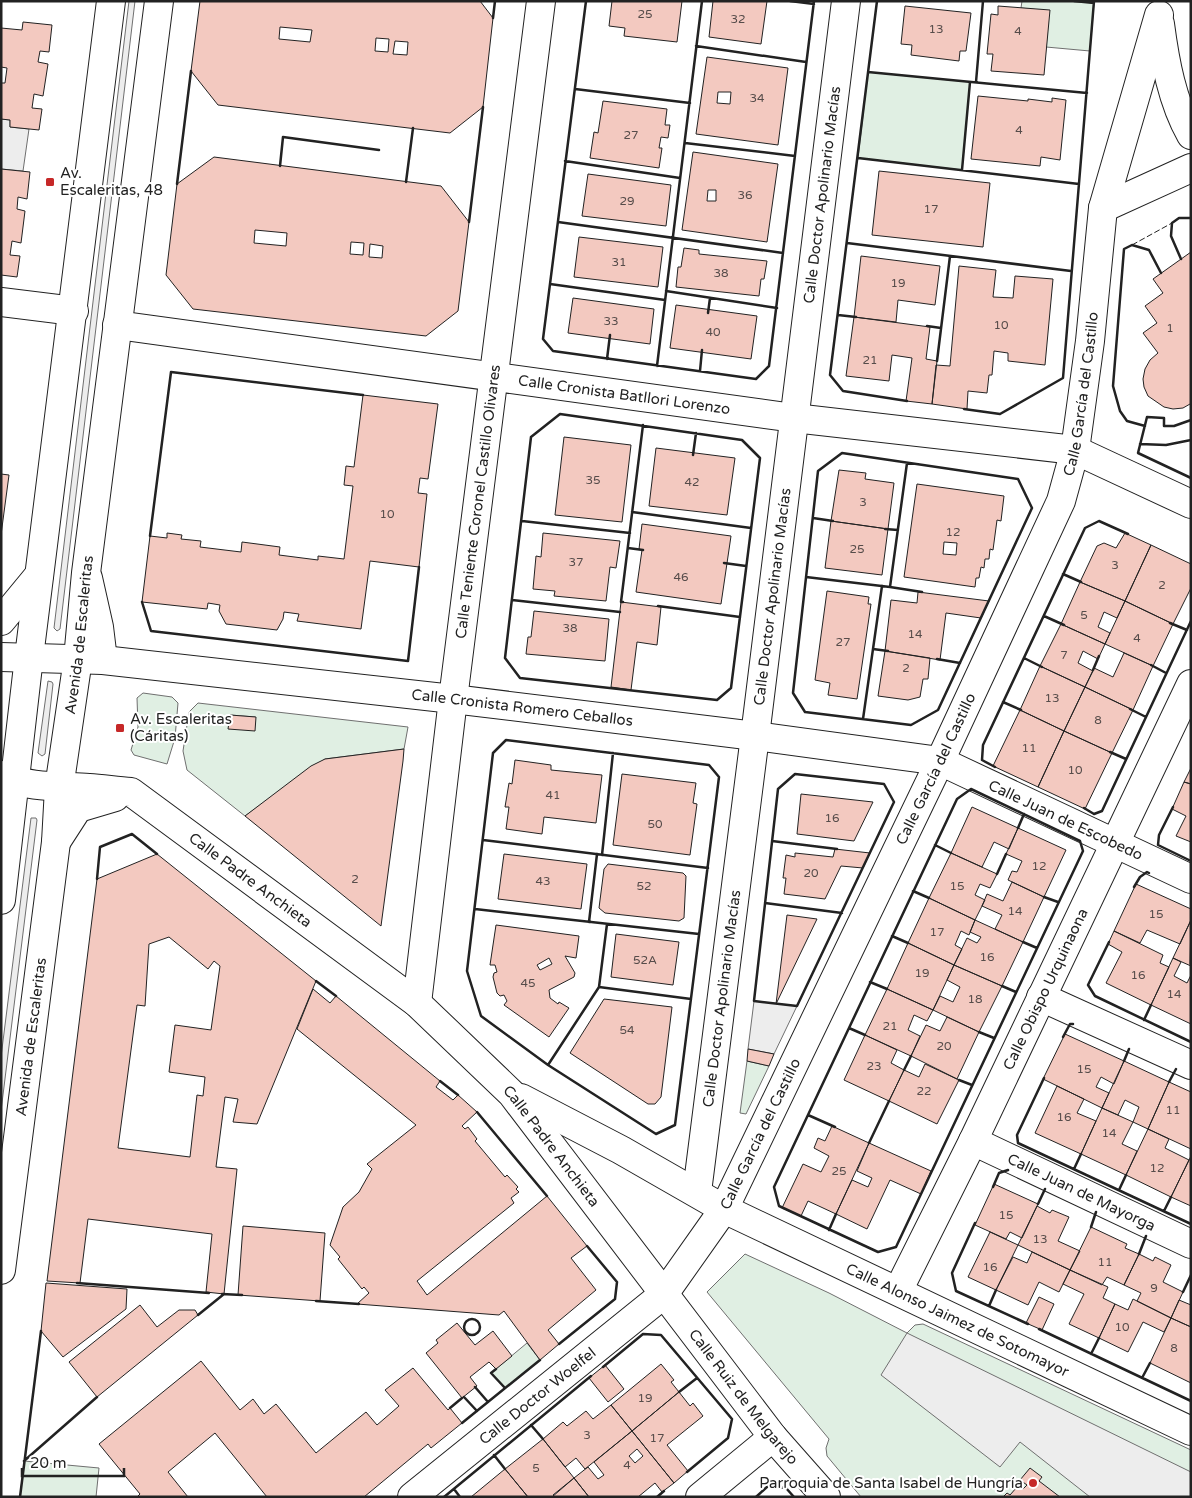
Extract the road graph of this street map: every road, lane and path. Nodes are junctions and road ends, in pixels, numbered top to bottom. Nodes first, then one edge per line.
1 (111, 1) edge
2 (159, 1) edge
3 (541, 1) edge
4 (846, 1) edge
5 (1159, 8) edge
6 (1191, 135) edge
7 (1191, 168) edge
8 (1103, 208) junction
9 (1, 302) edge
10 (74, 311) junction
11 (117, 325) junction
12 (493, 377) junction
13 (794, 418) junction
14 (1075, 450) junction
15 (1191, 504) edge
16 (39, 575) junction
17 (1, 622) edge
18 (1, 657) edge
19 (29, 657) junction
20 (90, 659) junction
21 (1189, 692) edge
22 (453, 699) junction
23 (755, 736) junction
24 (940, 762) junction
25 (8, 778) edge
26 (59, 788) junction
27 (131, 792) junction
28 (56, 842) junction
29 (1114, 844) junction
30 (1191, 880) edge
31 (1, 900) edge
32 (1041, 997) junction
33 (417, 1003) junction
34 (1191, 1065) edge
35 (512, 1094) junction
36 (973, 1141) junction
37 (696, 1192) junction
38 (724, 1209) junction
39 (1191, 1244) edge
40 (1, 1270) edge
41 (898, 1291) junction
42 (664, 1294) junction
43 (1191, 1431) edge
44 (774, 1437) junction
45 (412, 1497) edge
46 (700, 1497) edge
47 (826, 1497) edge

1 - 10 street
2 - 11 street, Avenida de Escaleritas
3 - 12 street, Calle Teniente Coronel Castillo Olivares
4 - 13 street, Calle Doctor Apolinario Macías
5 - 6 street
5 - 8 street, Calle García del Castillo
7 - 8 street
8 - 14 street, Calle García del Castillo
9 - 10 street
10 - 16 street
11 - 12 street, Calle Cronista Batllori Lorenzo
11 - 20 street, Avenida de Escaleritas
12 - 13 street, Calle Cronista Batllori Lorenzo
12 - 22 street, Calle Teniente Coronel Castillo Olivares
13 - 14 street, Calle Cronista Batllori Lorenzo
13 - 23 street, Calle Doctor Apolinario Macías
14 - 15 street, Calle Cronista Batllori Lorenzo
14 - 24 street, Calle García del Castillo
16 - 17 street
16 - 19 street
18 - 19 street, Calle Cronista Romero Ceballos
19 - 20 street, Calle Cronista Romero Ceballos
19 - 25 street
20 - 22 street, Calle Cronista Romero Ceballos
20 - 26 street, Avenida de Escaleritas
21 - 29 street, Calle Obispo Urquinaona
22 - 23 street, Calle Cronista Romero Ceballos
22 - 33 street, Calle Teniente Coronel Castillo Olivares
23 - 24 street, Calle Cronista Romero Ceballos
23 - 37 street, Calle Doctor Apolinario Macías
24 - 29 street, Calle Juan de Escobedo
24 - 38 street, Calle García del Castillo
25 - 26 street
25 - 31 street
26 - 27 street
26 - 28 street, Avenida de Escaleritas
27 - 28 street
27 - 33 street, Calle Padre Anchieta
28 - 40 street, Avenida de Escaleritas
29 - 30 street, Calle Juan de Escobedo
29 - 32 street, Calle Obispo Urquinaona
32 - 34 street
32 - 36 street, Calle Obispo Urquinaona
33 - 35 street, Calle Padre Anchieta
35 - 37 street, Calle Padre Anchieta
35 - 42 street, Calle Padre Anchieta
36 - 39 street, Calle Juan de Mayorga
36 - 41 street, Calle Obispo Urquinaona
37 - 38 street, Calle Padre Anchieta
38 - 41 street, Calle Alonso Jaimez de Sotomayor
38 - 42 street, Calle García del Castillo
41 - 43 street, Calle Alonso Jaimez de Sotomayor
42 - 44 street, Calle Ruiz de Melgarejo
42 - 45 street, Calle Doctor Woelfel
44 - 46 street
44 - 47 street, Calle Ruiz de Melgarejo

